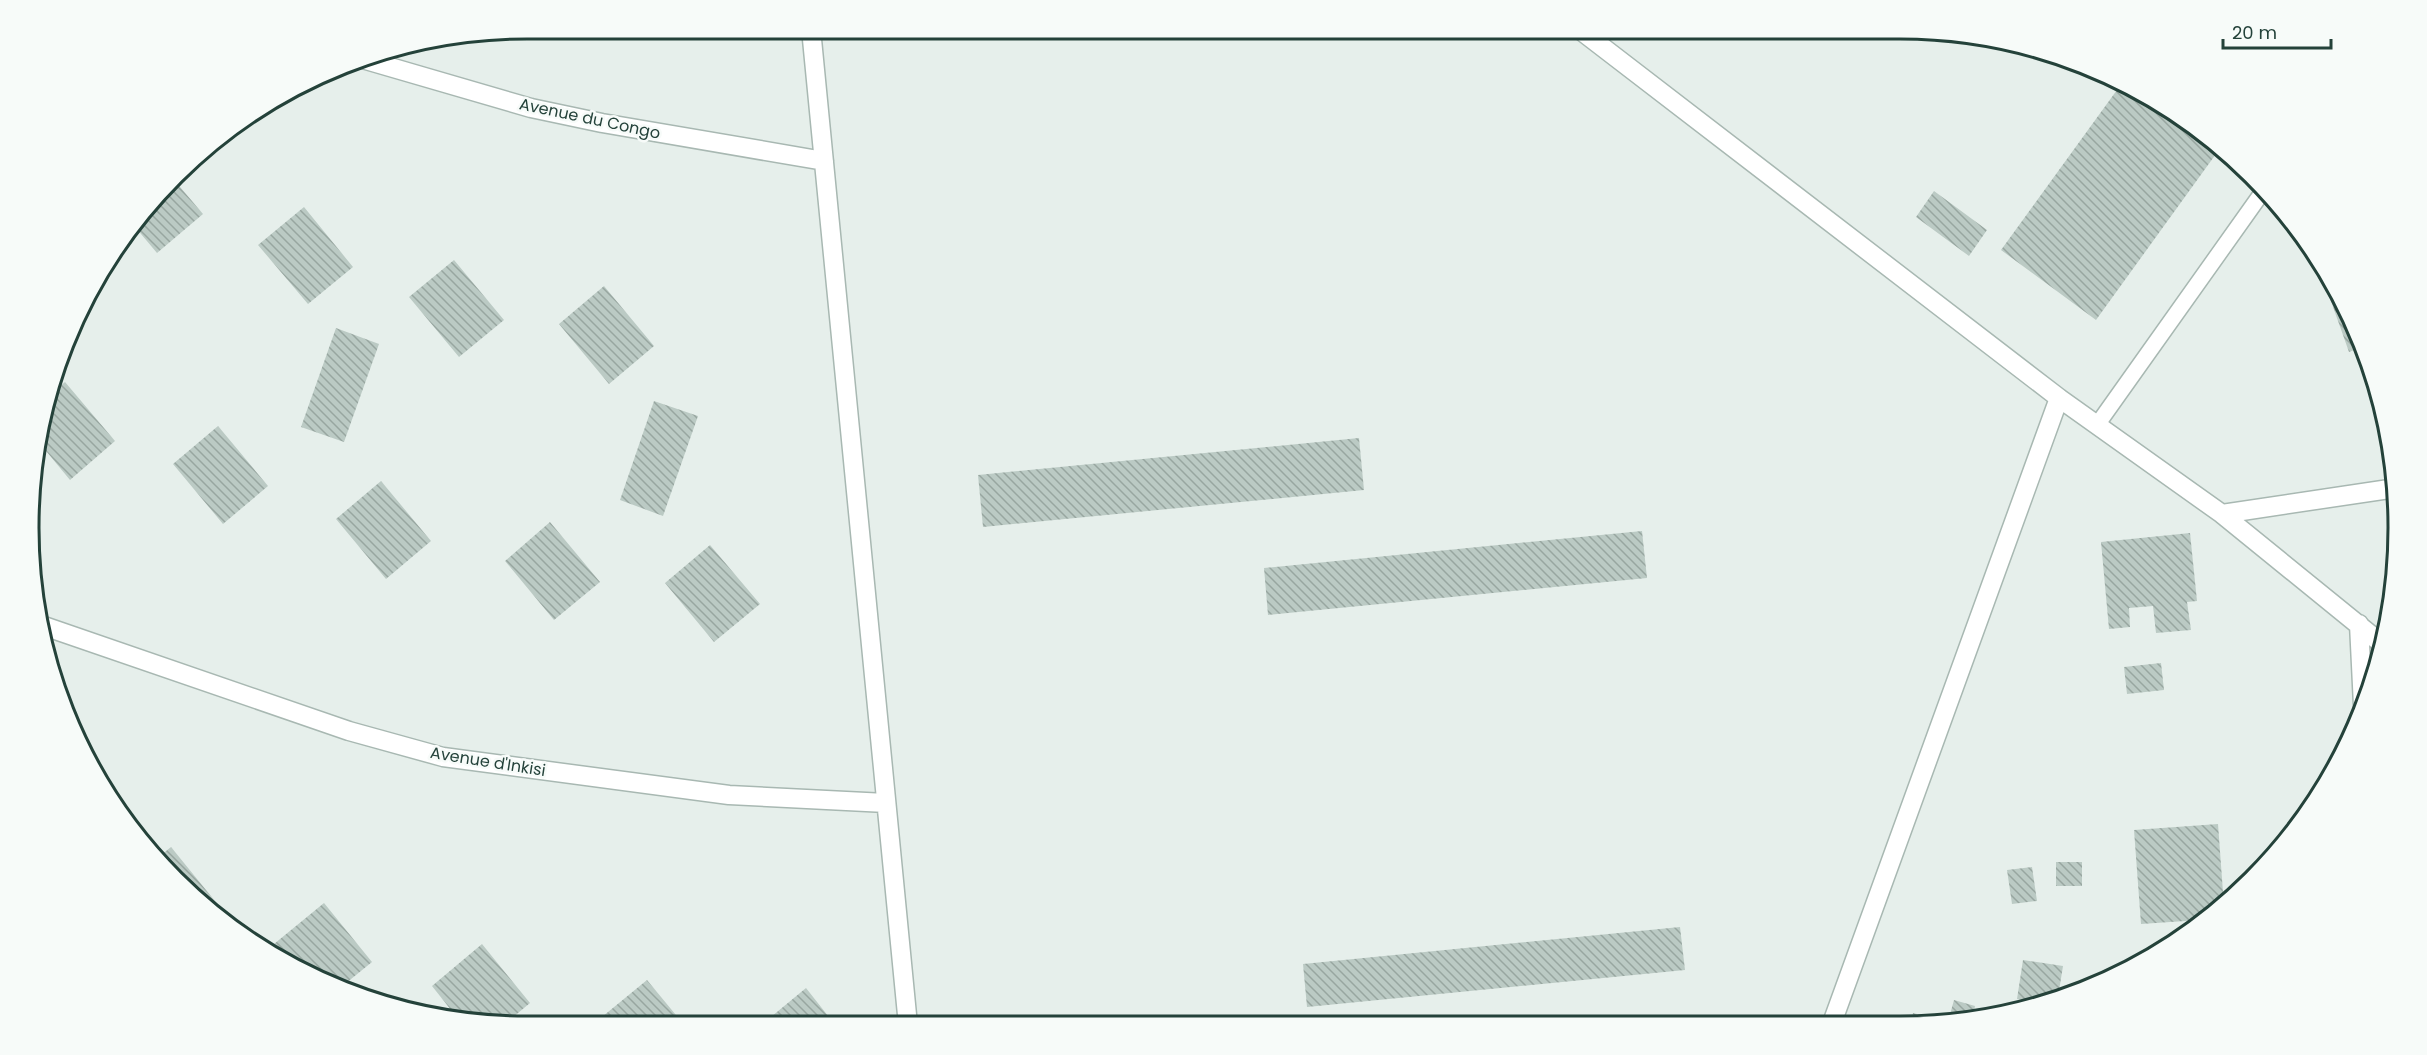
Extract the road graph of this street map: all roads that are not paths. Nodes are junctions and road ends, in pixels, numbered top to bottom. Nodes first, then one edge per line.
1 (812, 39) edge
2 (1593, 39) edge
3 (377, 63) edge
4 (824, 161) junction
5 (2259, 197) edge
6 (2059, 398) junction
7 (2097, 425) junction
8 (2386, 489) edge
9 (2222, 514) junction
10 (2359, 624) junction
11 (49, 628) edge
12 (2375, 638) edge
13 (2362, 685) edge
14 (886, 803) junction
15 (907, 1016) edge
16 (1835, 1016) edge

1 - 4 street
2 - 6 street
3 - 4 street, Avenue du Congo
4 - 14 street
5 - 7 lane
6 - 7 street
6 - 16 street
7 - 9 street
8 - 9 street
9 - 10 street
10 - 12 street
10 - 13 street
11 - 14 street, Avenue d'Inkisi
14 - 15 street

